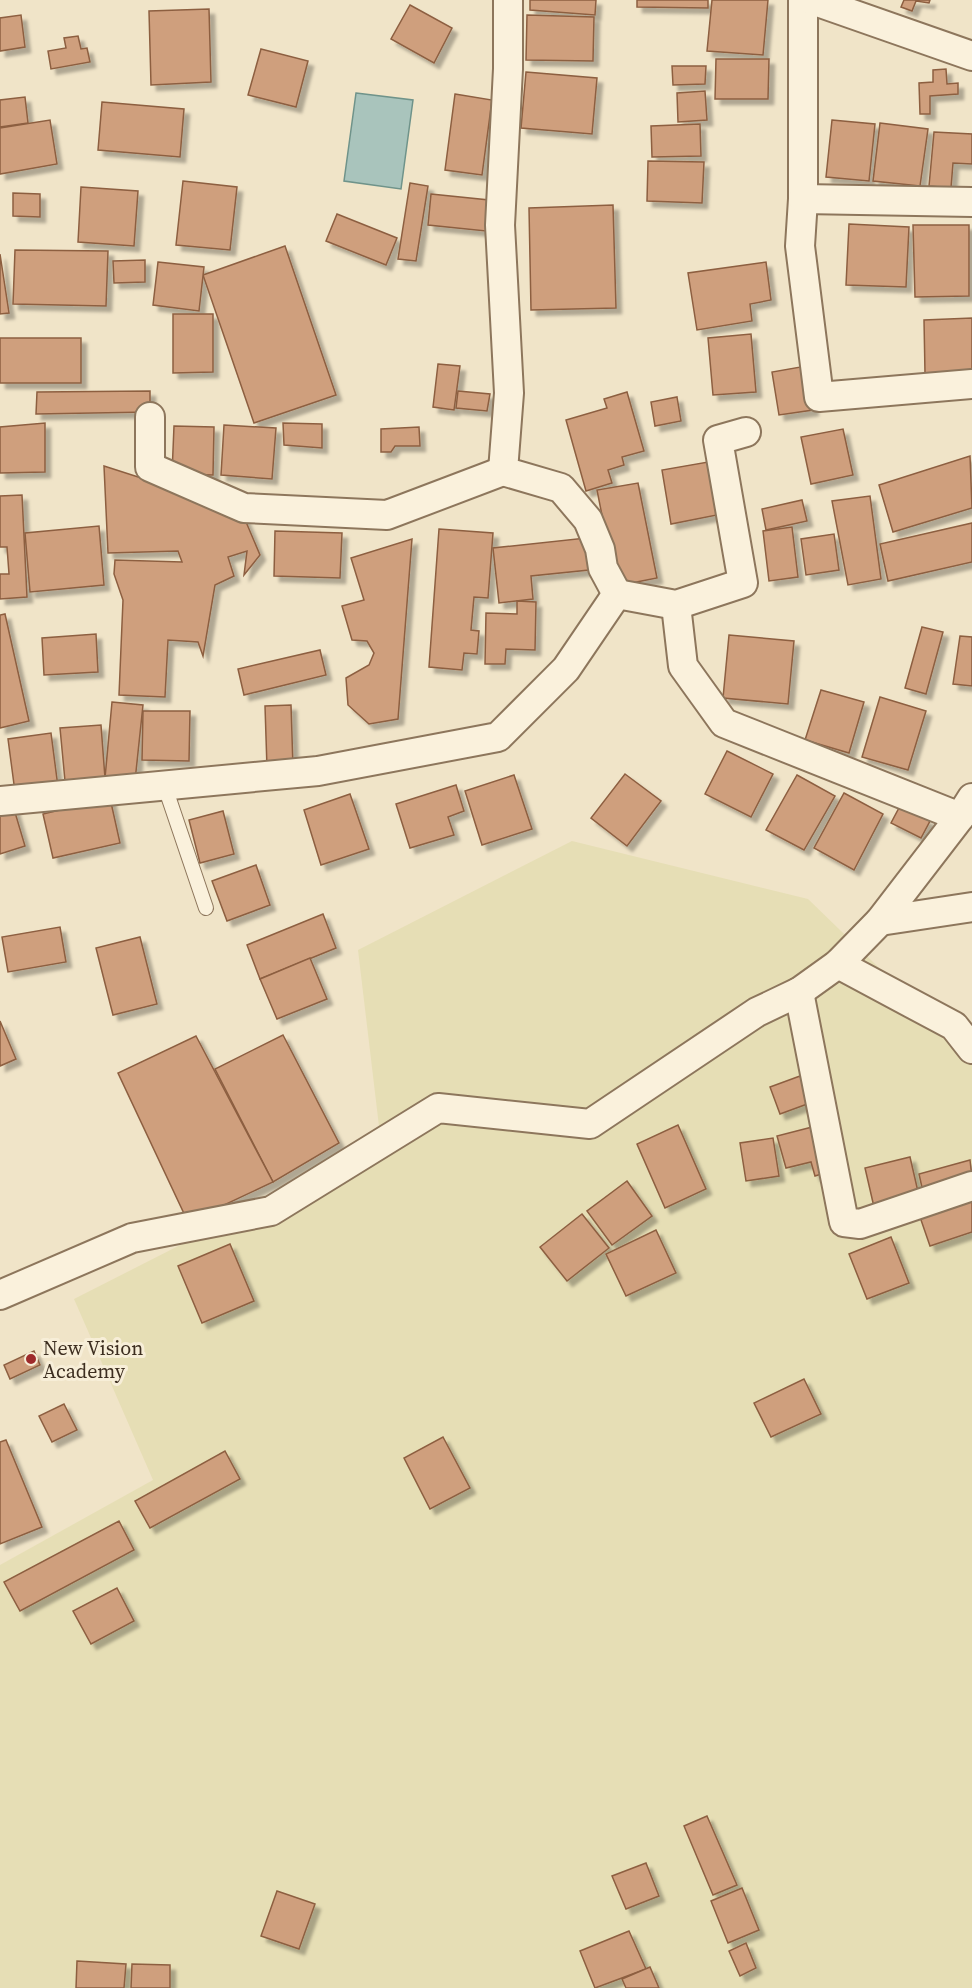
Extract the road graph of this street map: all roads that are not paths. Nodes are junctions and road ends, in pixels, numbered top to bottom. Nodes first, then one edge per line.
1 (508, 0) edge
2 (803, 0) edge
3 (812, 0) edge
4 (972, 56) edge
5 (803, 199) junction
6 (972, 202) edge
7 (972, 384) edge
8 (150, 417) dead end
9 (746, 432) dead end
10 (503, 471) junction
11 (617, 594) junction
12 (676, 605) junction
13 (165, 787) junction
14 (0, 801) edge
15 (966, 807) edge
16 (972, 907) edge
17 (206, 908) dead end
18 (880, 921) junction
19 (838, 964) junction
20 (799, 992) junction
21 (972, 1049) edge
22 (972, 1186) edge
23 (0, 1295) edge

1 - 10 street
2 - 5 street
3 - 4 street
5 - 6 street
5 - 7 street
8 - 10 street
9 - 12 street
10 - 11 street
11 - 12 street
11 - 13 street
12 - 15 street
13 - 14 street
13 - 17 lane
15 - 18 street
16 - 18 street
18 - 19 street
19 - 20 street
19 - 21 street
20 - 22 street
20 - 23 street

